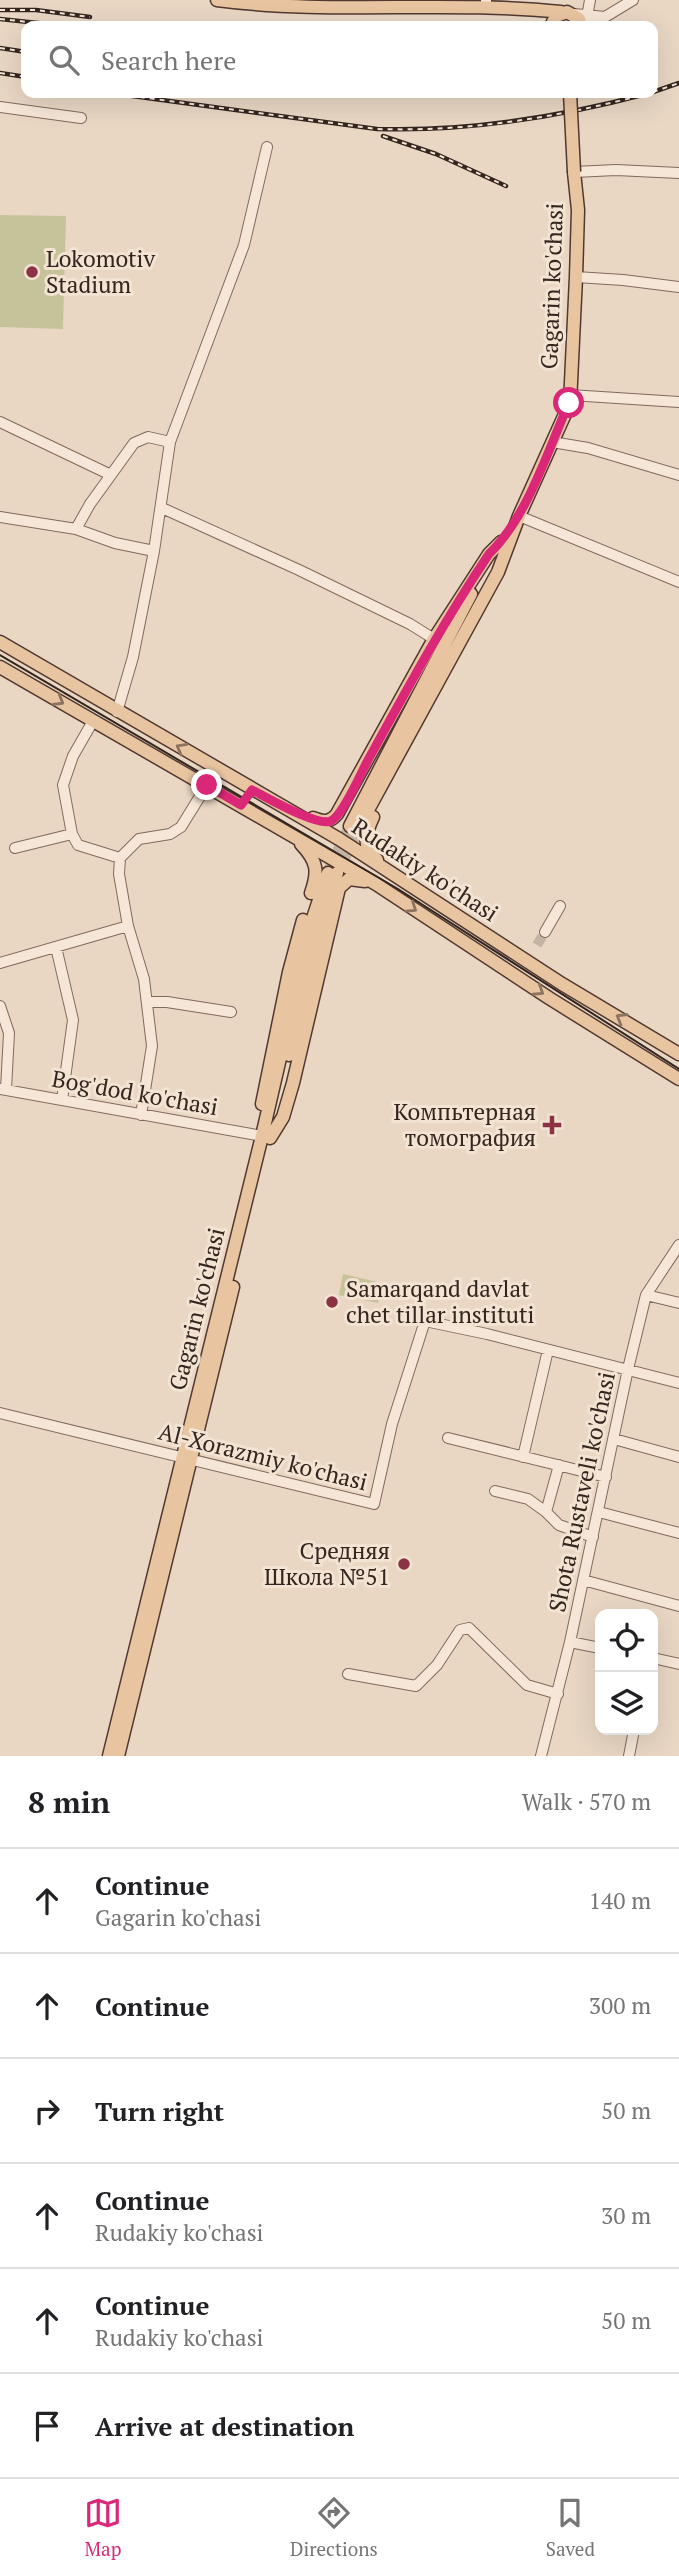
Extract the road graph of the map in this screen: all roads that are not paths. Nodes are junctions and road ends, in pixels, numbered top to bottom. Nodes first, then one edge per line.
1 (217, 0) edge
2 (590, 0) edge
3 (633, 0) edge
4 (486, 1) edge
5 (516, 6) junction
6 (579, 19) edge
7 (542, 21) edge
8 (553, 21) edge
9 (570, 98) edge
10 (0, 107) edge
11 (81, 118) dead end
12 (267, 147) dead end
13 (574, 173) junction
14 (679, 173) edge
15 (576, 277) junction
16 (679, 287) edge
17 (570, 395) junction
18 (679, 402) edge
19 (0, 422) edge
20 (170, 442) junction
21 (552, 442) junction
22 (111, 475) junction
23 (679, 475) edge
24 (162, 508) junction
25 (519, 516) junction
26 (0, 517) edge
27 (76, 529) junction
28 (505, 543) junction
29 (154, 551) junction
30 (679, 582) edge
31 (434, 639) junction
32 (0, 642) edge
33 (0, 667) edge
34 (117, 712) junction
35 (93, 721) junction
36 (207, 785) junction
37 (252, 790) junction
38 (241, 805) junction
39 (285, 807) junction
40 (353, 828) tunnel mouth
41 (72, 834) junction
42 (291, 834) junction
43 (15, 848) dead end
44 (120, 858) junction
45 (387, 870) junction
46 (332, 873) tunnel mouth
47 (376, 884) junction
48 (560, 906) dead end
49 (128, 926) junction
50 (545, 932) tunnel mouth
51 (492, 938) junction
52 (56, 947) junction
53 (482, 954) junction
54 (0, 963) edge
55 (147, 1002) junction
56 (0, 1006) edge
57 (231, 1012) dead end
58 (679, 1054) edge
59 (679, 1079) edge
60 (3, 1089) edge
61 (62, 1100) junction
62 (141, 1115) junction
63 (266, 1137) junction
64 (679, 1245) edge
65 (646, 1295) junction
66 (679, 1303) edge
67 (548, 1350) junction
68 (628, 1369) junction
69 (679, 1383) edge
70 (0, 1413) edge
71 (448, 1438) dead end
72 (614, 1439) junction
73 (187, 1457) junction
74 (523, 1457) junction
75 (679, 1457) edge
76 (559, 1465) junction
77 (606, 1478) junction
78 (495, 1491) dead end
79 (546, 1512) junction
80 (599, 1512) junction
81 (679, 1533) edge
82 (593, 1536) junction
83 (583, 1580) junction
84 (679, 1606) edge
85 (570, 1642) junction
86 (595, 1647) edge
87 (658, 1659) edge
88 (679, 1664) edge
89 (348, 1674) dead end
90 (558, 1694) junction
91 (633, 1735) edge
92 (109, 1756) edge
93 (118, 1756) edge
94 (541, 1756) edge
95 (629, 1756) edge

1 - 4 main road
2 - 6 street
3 - 6 street
4 - 5 main road
5 - 6 main road
5 - 7 main road
6 - 8 main road
9 - 13 main road, Gagarin ko'chasi, bridge
10 - 11 street
12 - 20 street
13 - 14 street
13 - 15 main road, Gagarin ko'chasi
15 - 16 street
15 - 17 main road, Gagarin ko'chasi
17 - 18 street
17 - 21 main road, Gagarin ko'chasi
19 - 22 street
20 - 22 street
20 - 24 street
21 - 23 street
21 - 25 main road, Gagarin ko'chasi
22 - 27 street
24 - 29 street
24 - 31 street
25 - 28 main road, Gagarin ko'chasi
25 - 30 street
26 - 27 street
27 - 29 street
28 - 31 main road
28 - 40 main road, Gagarin ko'chasi
28 - 45 main road
29 - 34 street
31 - 39 main road
32 - 34 main road, Rudakiy ko'chasi
33 -> 35 main road, Rudakiy ko'chasi
37 -> 34 main road, Rudakiy ko'chasi
35 - 36 main road, Rudakiy ko'chasi
35 - 41 street
36 - 38 main road, Rudakiy ko'chasi
36 - 44 street
37 - 38 main road
37 - 39 main road, Rudakiy ko'chasi
38 - 42 main road, Rudakiy ko'chasi
39 - 45 main road, Rudakiy ko'chasi
41 - 43 street
41 - 44 street
42 - 47 main road, Rudakiy ko'chasi
42 - 63 main road
44 - 49 street
45 - 51 main road, Rudakiy ko'chasi
46 - 63 main road, Gagarin ko'chasi
47 -> 53 main road, Rudakiy ko'chasi
47 - 63 main road
48 - 50 street
49 - 52 street
49 - 55 street
51 - 53 main road
58 -> 51 main road, Rudakiy ko'chasi
52 - 54 street
52 - 61 street
53 -> 59 main road, Rudakiy ko'chasi
55 - 57 street
55 - 62 street
56 - 60 street
60 - 61 street, Bog'dod ko'chasi
61 - 62 street, Bog'dod ko'chasi
62 - 63 street, Bog'dod ko'chasi
63 - 73 main road, Gagarin ko'chasi
64 - 65 street, Shota Rustaveli ko'chasi
65 - 66 street
65 - 68 street, Shota Rustaveli ko'chasi
67 - 68 street, Al-Xorazmiy ko'chasi
67 - 73 street, Al-Xorazmiy ko'chasi
67 - 74 street
68 - 69 street, Al-Xorazmiy ko'chasi
68 - 72 street, Shota Rustaveli ko'chasi
70 - 73 street, Al-Xorazmiy ko'chasi
71 - 74 street
72 - 75 street
72 - 77 street, Shota Rustaveli ko'chasi
73 - 92 main road, Gagarin ko'chasi
73 - 93 main road, Gagarin ko'chasi
74 - 76 street
76 - 77 street
76 - 79 street
77 - 80 street, Shota Rustaveli ko'chasi
78 - 79 street
79 - 82 street
80 - 81 street
80 - 82 street, Shota Rustaveli ko'chasi
82 - 83 street, Shota Rustaveli ko'chasi
83 - 84 street
83 - 85 street, Shota Rustaveli ko'chasi
85 - 86 street
85 - 90 street, Shota Rustaveli ko'chasi
87 - 88 street
89 - 90 street
90 - 94 street, Shota Rustaveli ko'chasi
91 - 95 street

